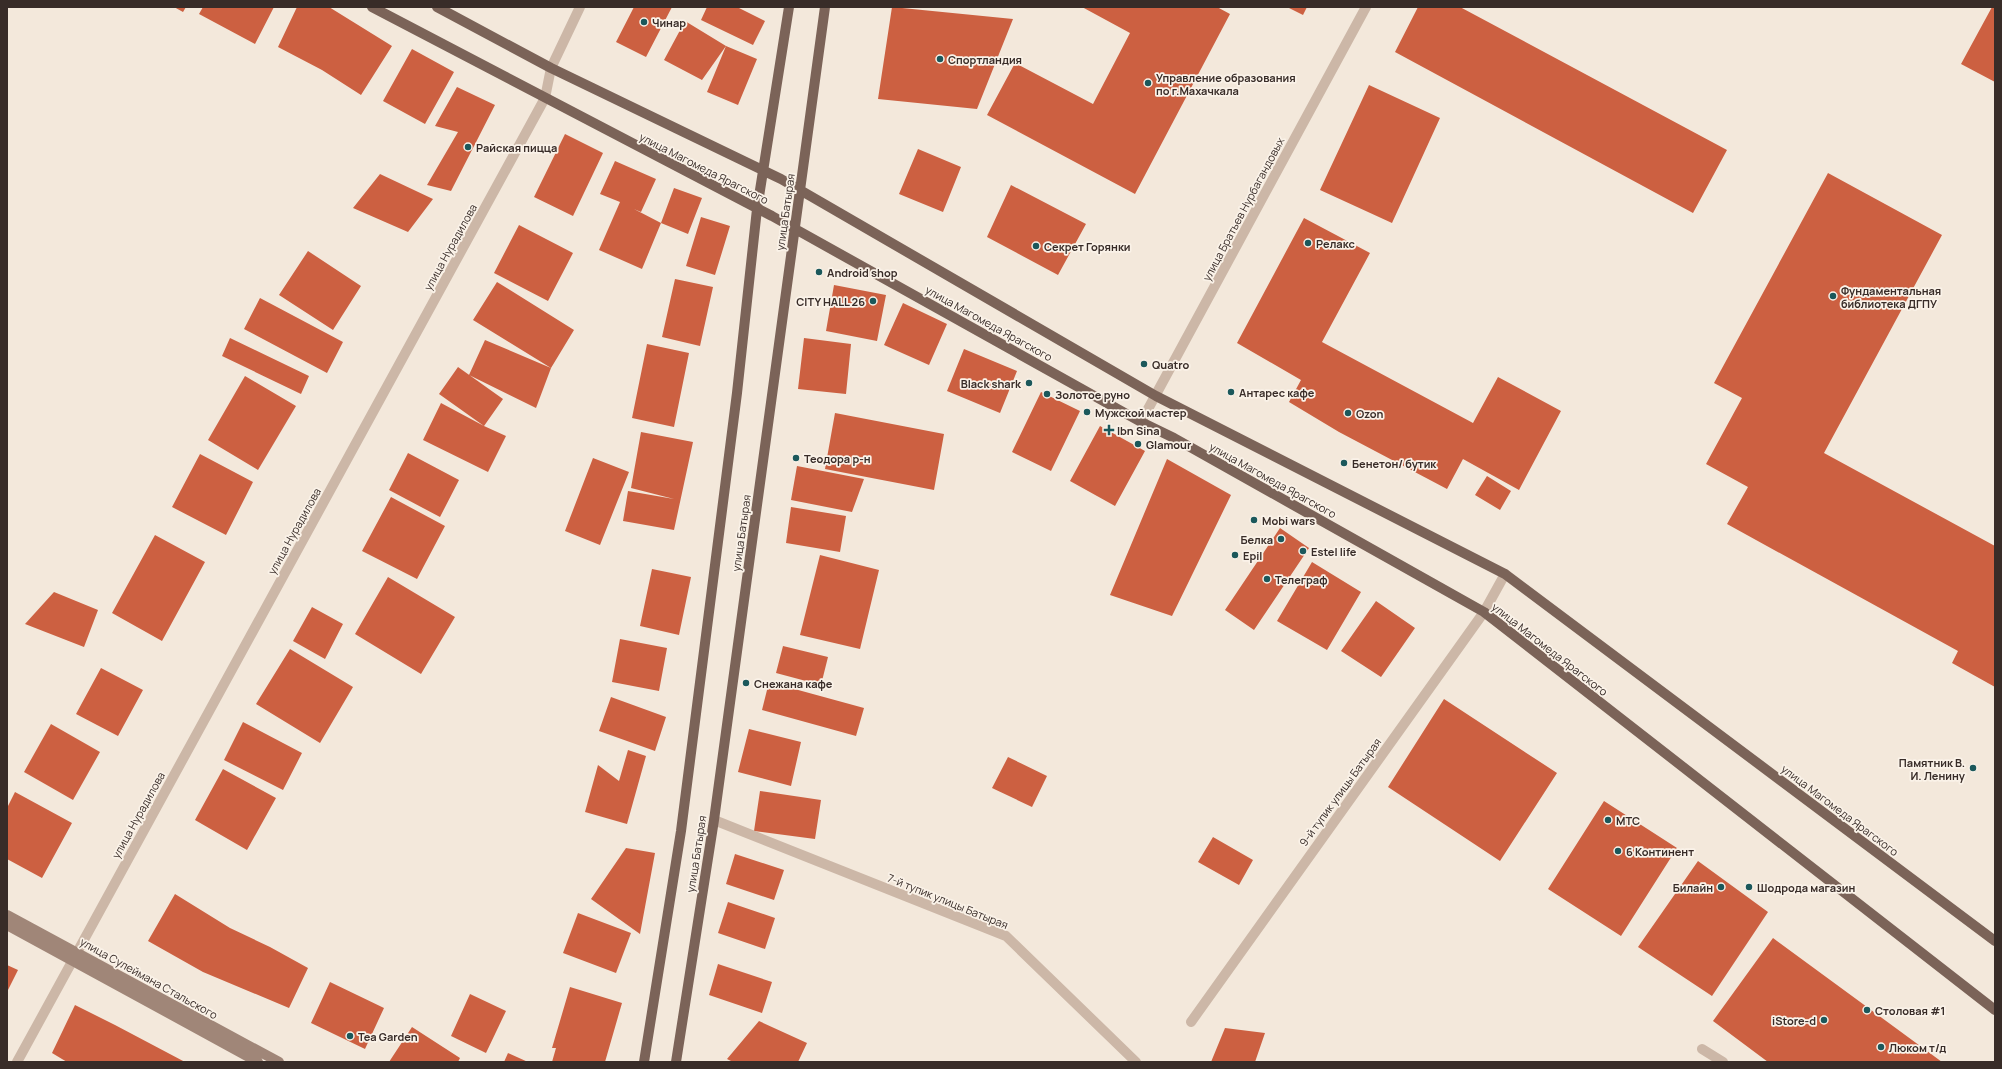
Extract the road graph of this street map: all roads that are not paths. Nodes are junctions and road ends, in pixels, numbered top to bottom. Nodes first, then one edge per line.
1 (372, 7) edge
2 (437, 7) edge
3 (580, 7) edge
4 (789, 7) edge
5 (825, 7) edge
6 (1366, 7) edge
7 (551, 68) junction
8 (545, 98) junction
9 (764, 170) junction
10 (800, 190) junction
11 (757, 209) junction
12 (795, 229) junction
13 (1156, 396) junction
14 (1141, 422) junction
15 (1505, 574) junction
16 (1484, 612) junction
17 (714, 820) junction
18 (7, 915) edge
19 (7, 925) edge
20 (1995, 941) edge
21 (74, 956) junction
22 (1995, 1010) edge
23 (1191, 1022) dead end
24 (1702, 1049) dead end
25 (17, 1062) edge
26 (258, 1062) edge
27 (279, 1062) edge
28 (644, 1062) edge
29 (676, 1062) edge
30 (1136, 1062) edge
31 (1723, 1062) edge

1 - 8 main road, улица Магомеда Ярагского
2 - 7 main road, улица Магомеда Ярагского
3 - 7 street, улица Нурадилова
4 - 9 main road, улица Батырая
5 - 10 main road, улица Батырая
6 - 13 street, улица Братьев Нурбагандовых
7 - 8 street, улица Нурадилова
7 - 9 main road, улица Магомеда Ярагского
8 - 11 main road, улица Магомеда Ярагского
8 - 21 street, улица Нурадилова
9 - 10 main road, улица Магомеда Ярагского
9 - 11 main road, улица Батырая
10 - 12 main road, улица Батырая
10 - 13 main road, улица Магомеда Ярагского
11 - 12 main road, улица Магомеда Ярагского
11 - 28 main road, улица Батырая
12 - 14 main road, улица Магомеда Ярагского
12 - 17 main road, улица Батырая
13 - 14 street, улица Братьев Нурбагандовых
13 - 15 main road, улица Магомеда Ярагского
14 - 16 main road, улица Магомеда Ярагского
15 - 16 street, 9-й тупик улицы Батырая
15 - 20 main road, улица Магомеда Ярагского
16 - 22 main road, улица Магомеда Ярагского
16 - 23 street, 9-й тупик улицы Батырая
17 - 29 main road, улица Батырая
17 - 30 street, 7-й тупик улицы Батырая
18 - 21 main road, улица Сулеймана Стальского
19 - 21 main road, улица Сулеймана Стальского
21 - 25 street, улица Нурадилова
21 - 26 main road, улица Сулеймана Стальского
21 - 27 main road, улица Сулеймана Стальского
24 - 31 street

